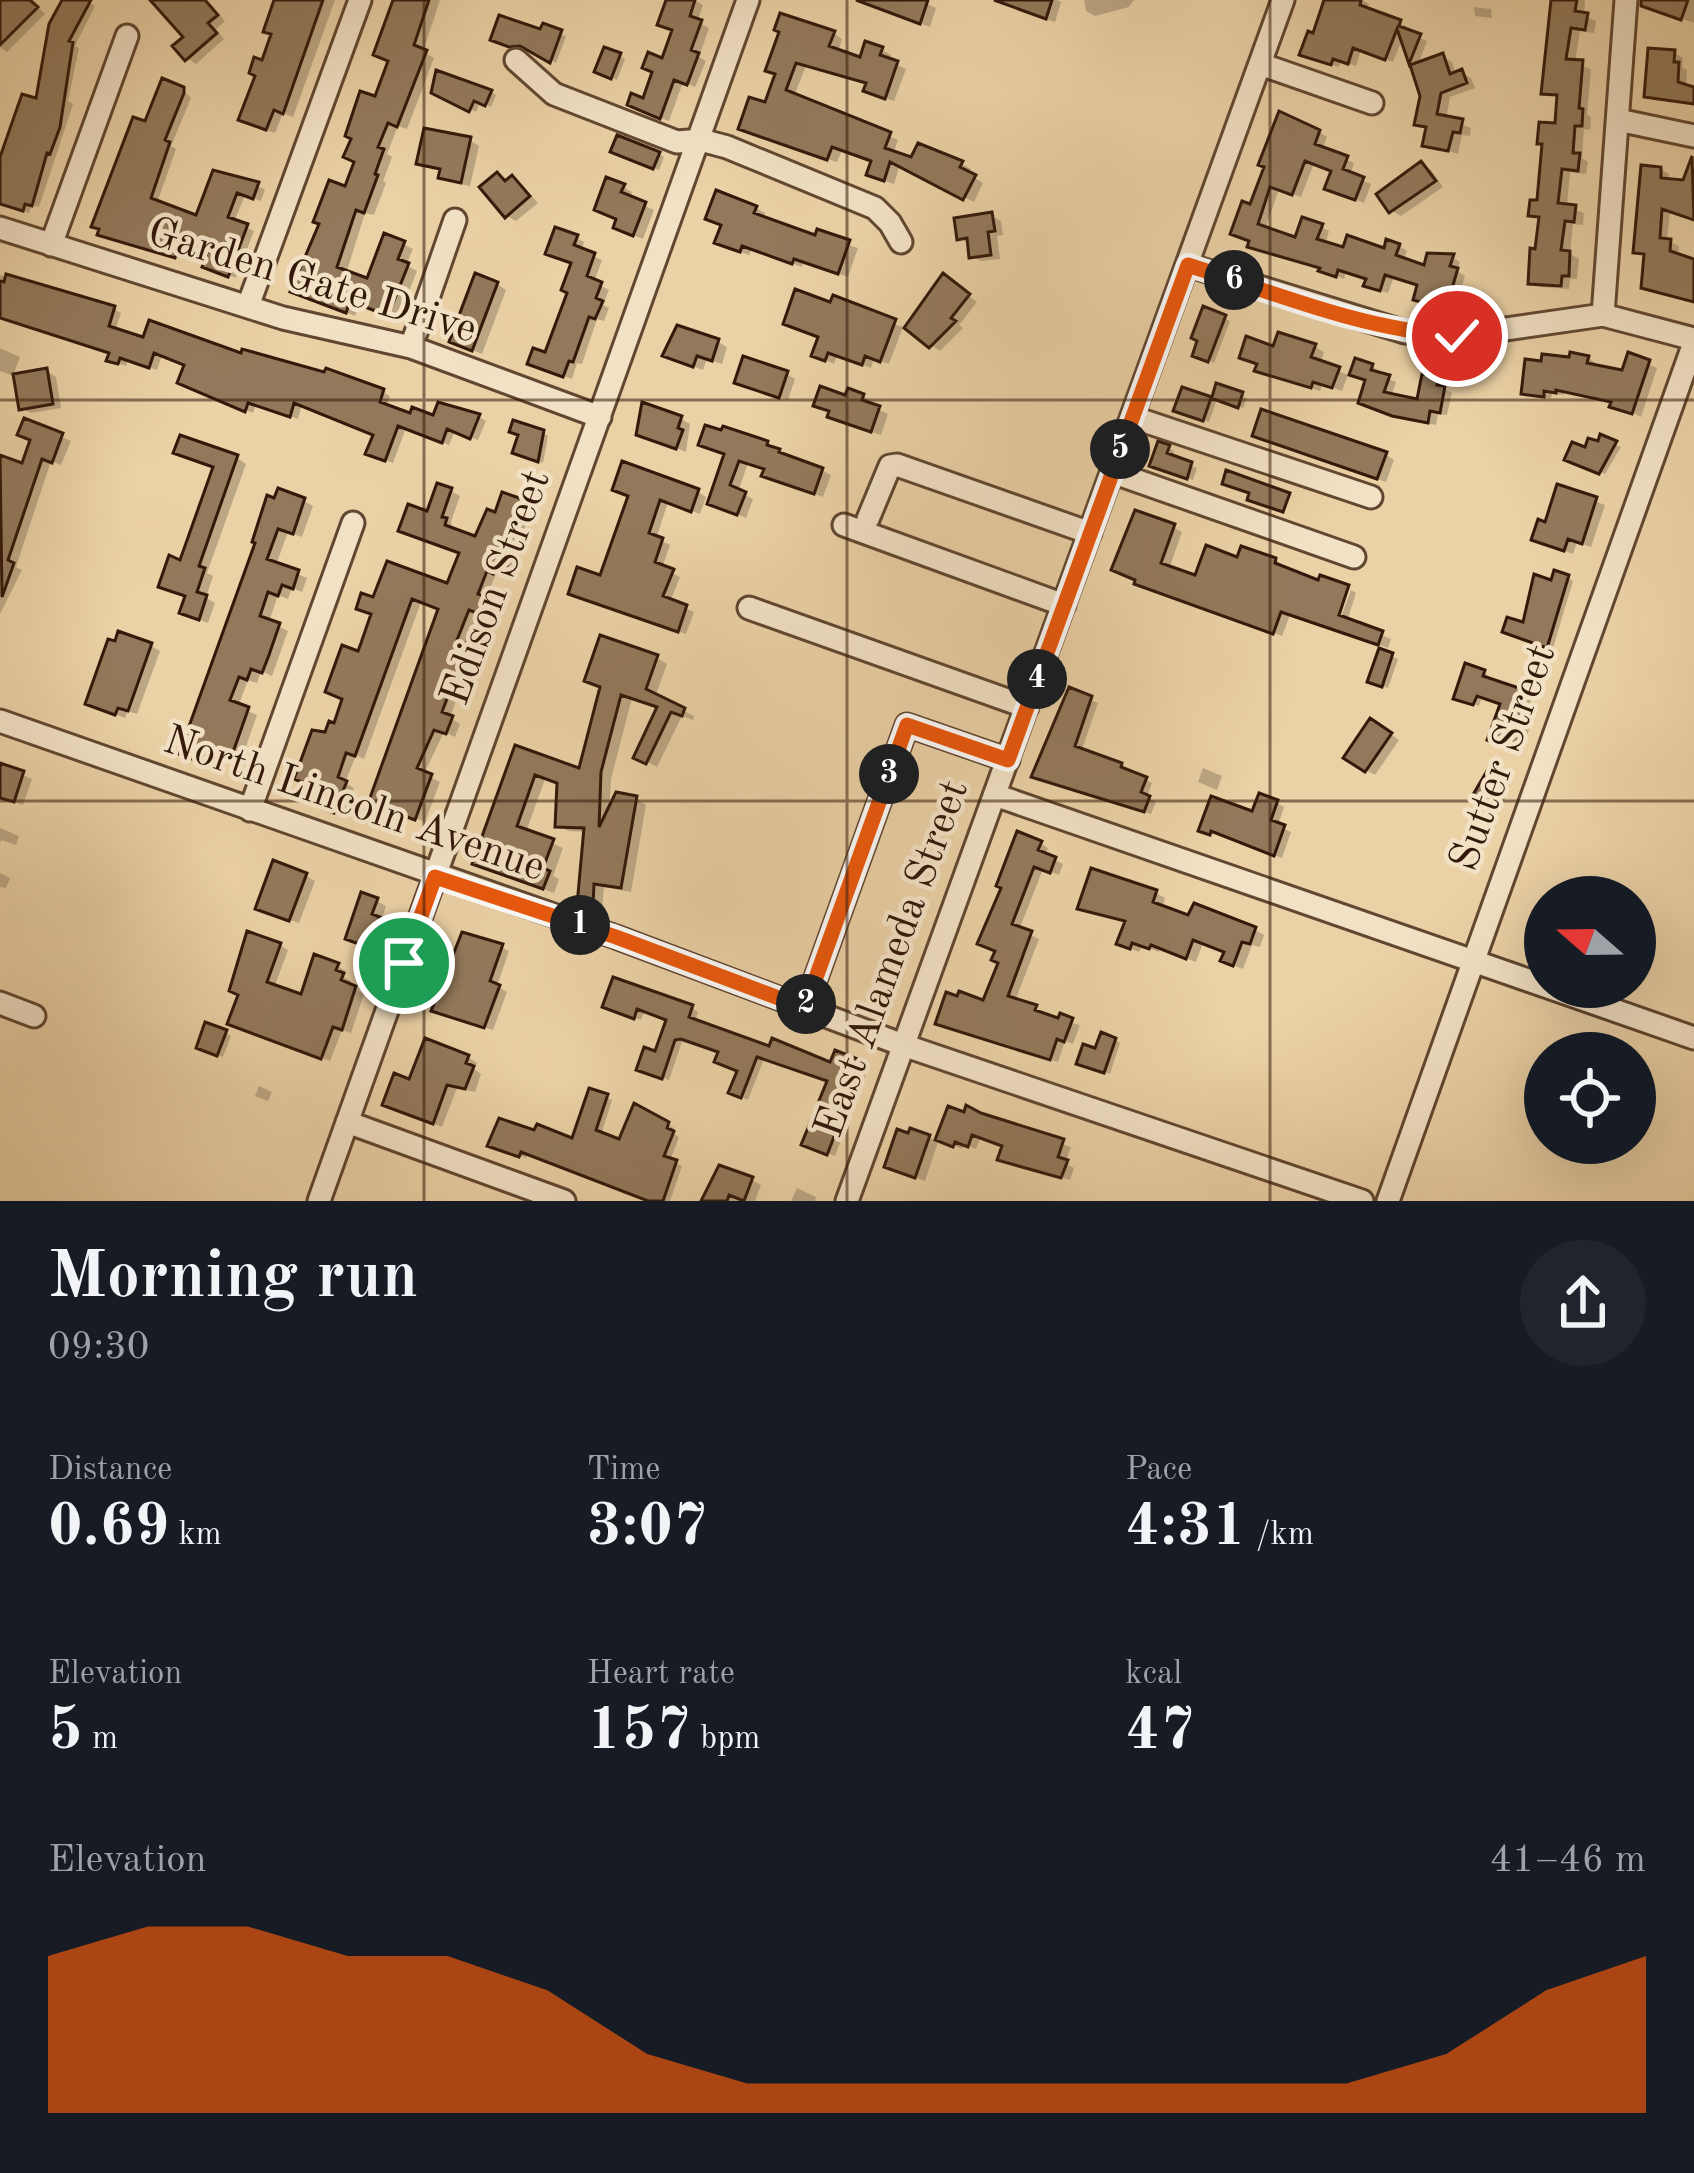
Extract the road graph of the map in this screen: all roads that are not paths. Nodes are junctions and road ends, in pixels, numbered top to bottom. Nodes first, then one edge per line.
1 (360, 0) edge
2 (748, 0) edge
3 (1283, 0) edge
4 (1626, 0) edge
5 (127, 36) dead end
6 (516, 60) dead end
7 (1260, 64) junction
8 (1372, 103) dead end
9 (1618, 120) junction
10 (1694, 136) edge
11 (701, 140) junction
12 (455, 220) dead end
13 (0, 228) edge
14 (901, 242) dead end
15 (51, 245) junction
16 (1188, 265) junction
17 (248, 306) junction
18 (1603, 315) junction
19 (1694, 341) edge
20 (411, 347) junction
21 (600, 417) junction
22 (1132, 417) junction
23 (1112, 472) junction
24 (1371, 497) dead end
25 (868, 520) dead end
26 (353, 523) dead end
27 (844, 525) dead end
28 (1090, 533) junction
29 (1354, 557) dead end
30 (1064, 605) junction
31 (749, 608) dead end
32 (1027, 707) junction
33 (0, 721) edge
34 (1008, 760) junction
35 (995, 795) junction
36 (250, 810) junction
37 (435, 877) junction
38 (1472, 960) junction
39 (1524, 978) edge
40 (0, 1003) edge
41 (805, 1008) junction
42 (1609, 1008) edge
43 (34, 1016) dead end
44 (1694, 1038) edge
45 (903, 1045) junction
46 (347, 1122) junction
47 (319, 1201) edge
48 (564, 1201) edge
49 (847, 1201) edge
50 (1362, 1201) edge
51 (1388, 1201) edge

1 - 17 street
2 - 11 street, Edison Street
3 - 7 street, East Alameda Street
4 - 9 street
5 - 15 street
6 - 11 street
7 - 8 street
7 - 16 street, East Alameda Street
9 - 10 street
9 - 18 street
11 - 14 street
11 - 21 street, Edison Street
12 - 20 street
13 - 15 street, Garden Gate Drive
15 - 17 street, Garden Gate Drive
16 - 18 street
16 - 22 street, East Alameda Street
17 - 20 street, Garden Gate Drive
18 - 19 street
19 - 38 street, Sutter Street
20 - 21 street, Garden Gate Drive
21 - 37 street, Edison Street
22 - 23 street, East Alameda Street
22 - 24 street
23 - 28 street, East Alameda Street
23 - 29 street
25 - 28 street
26 - 36 street
27 - 30 street
28 - 30 street, East Alameda Street
30 - 32 street, East Alameda Street
31 - 32 street
32 - 34 street, East Alameda Street
33 - 36 street, North Lincoln Avenue
34 - 35 street, East Alameda Street
34 - 41 street
35 - 38 street
35 - 45 street, East Alameda Street
36 - 37 street, North Lincoln Avenue
37 - 41 street, North Lincoln Avenue
37 - 46 street, Edison Street
38 - 39 street
38 - 51 street, Sutter Street
40 - 43 street
41 - 45 street, North Lincoln Avenue
42 - 44 street
45 - 49 street, East Alameda Street
45 - 50 street, North Lincoln Avenue
46 - 47 street, Edison Street
46 - 48 street

